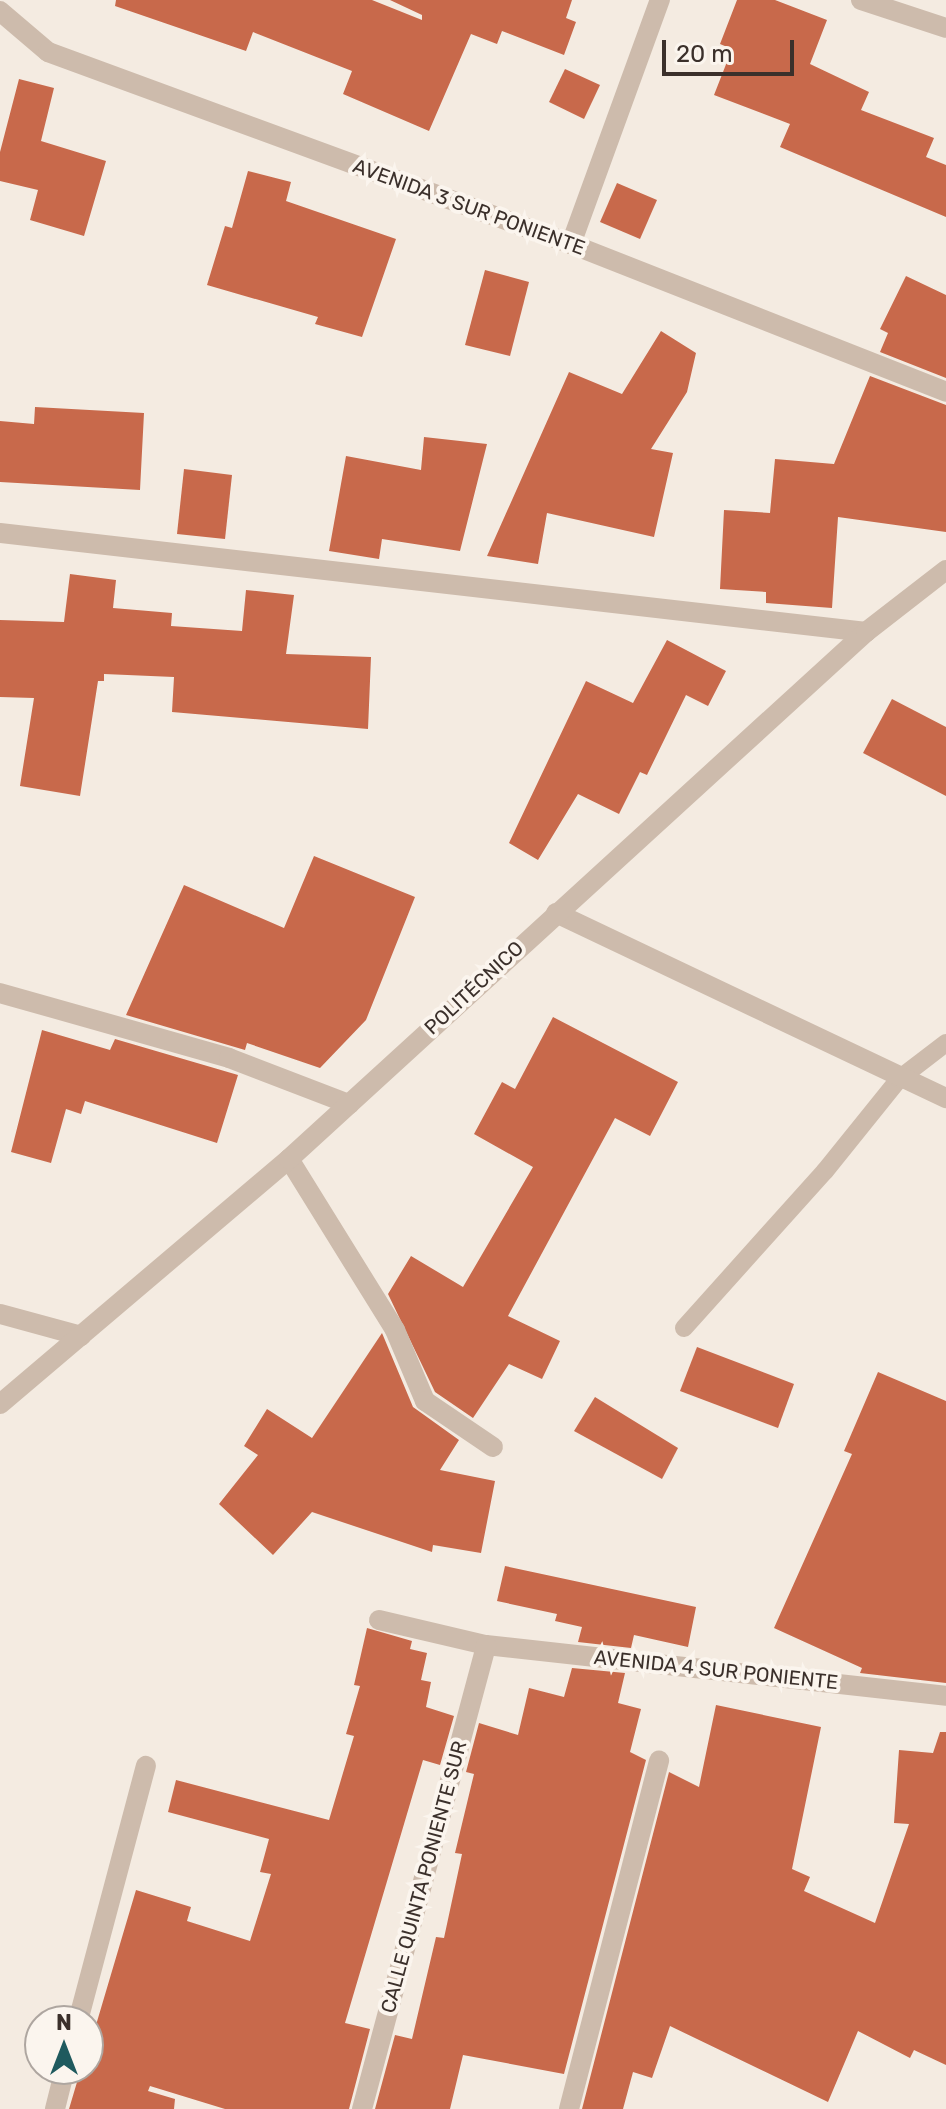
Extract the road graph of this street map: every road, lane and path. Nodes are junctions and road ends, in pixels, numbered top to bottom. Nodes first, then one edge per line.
1 (660, 0) edge
2 (861, 0) edge
3 (0, 11) edge
4 (946, 28) edge
5 (571, 244) junction
6 (946, 392) edge
7 (0, 533) edge
8 (946, 570) edge
9 (866, 632) junction
10 (556, 913) junction
11 (0, 993) edge
12 (946, 1043) edge
13 (899, 1079) junction
14 (946, 1098) edge
15 (349, 1104) junction
16 (289, 1159) junction
17 (0, 1314) edge
18 (684, 1328) dead end
19 (81, 1336) junction
20 (0, 1404) edge
21 (493, 1447) dead end
22 (379, 1620) dead end
23 (486, 1645) junction
24 (946, 1696) edge
25 (659, 1760) dead end
26 (146, 1766) dead end
27 (82, 2005) edge
28 (61, 2085) edge
29 (55, 2109) edge
30 (362, 2109) edge
31 (569, 2109) edge

1 - 5 street
2 - 4 street
3 - 5 street, AVENIDA 3 SUR PONIENTE
5 - 6 street, AVENIDA 3 SUR PONIENTE
7 - 9 street
8 - 9 street, POLITÉCNICO
9 - 10 street, POLITÉCNICO
10 - 13 street
10 - 15 street, POLITÉCNICO
11 - 15 street
12 - 13 lane
13 - 14 street
13 - 18 lane
15 - 16 street, POLITÉCNICO
16 - 19 street, POLITÉCNICO
16 - 21 street
17 - 19 street
19 - 20 street, POLITÉCNICO
22 - 23 street, AVENIDA 4 SUR PONIENTE
23 - 24 street, AVENIDA 4 SUR PONIENTE
23 - 30 street, CALLE QUINTA PONIENTE SUR
25 - 31 street
26 - 27 street
28 - 29 street

